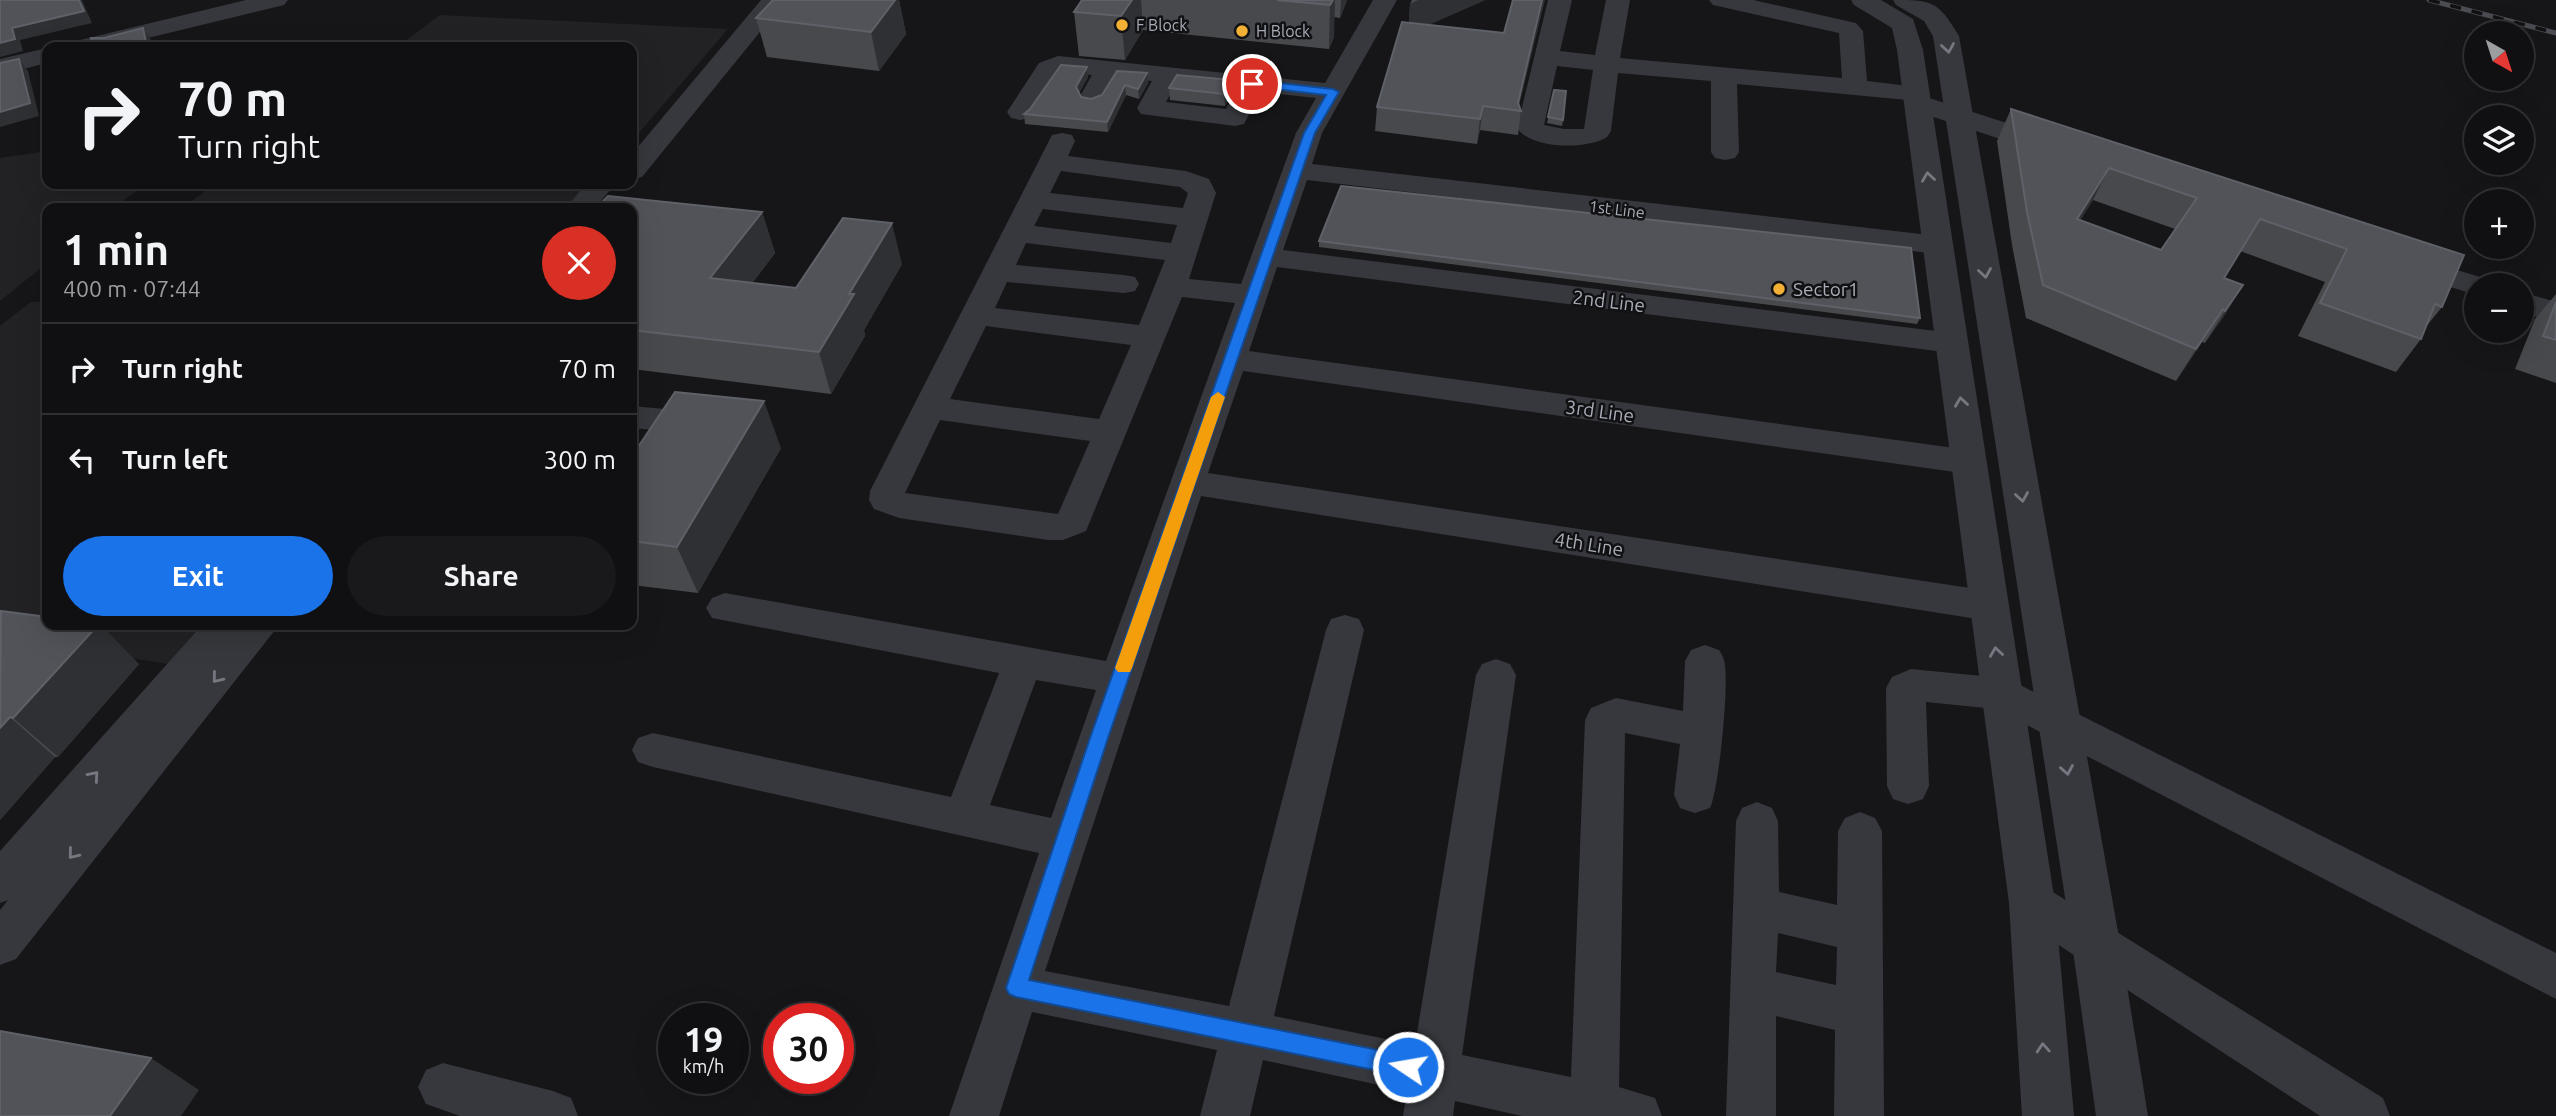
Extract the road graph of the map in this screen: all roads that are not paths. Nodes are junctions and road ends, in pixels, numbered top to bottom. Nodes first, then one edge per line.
1 (276, 0) edge
2 (752, 0) edge
3 (775, 0) edge
4 (1560, 0) edge
5 (1618, 0) edge
6 (1721, 0) edge
7 (1863, 0) edge
8 (1906, 0) edge
9 (1365, 19) edge
10 (102, 42) edge
11 (42, 56) edge
12 (1546, 57) junction
13 (1606, 64) junction
14 (0, 67) edge
15 (1108, 69) junction
16 (1168, 75) junction
17 (1724, 75) junction
18 (1252, 84) junction
19 (1856, 87) junction
20 (1333, 92) junction
21 (1092, 98) edge
22 (1917, 98) junction
23 (1150, 108) junction
24 (1020, 112) dead end
25 (1959, 116) junction
26 (1135, 133) dead end
27 (637, 141) edge
28 (1725, 152) dead end
29 (2078, 156) edge
30 (637, 165) edge
31 (1297, 171) junction
32 (597, 189) edge
33 (617, 189) edge
34 (1033, 199) junction
35 (584, 203) edge
36 (605, 203) edge
37 (1194, 218) junction
38 (1016, 233) junction
39 (1938, 245) junction
40 (1183, 253) junction
41 (2383, 256) edge
42 (1267, 257) junction
43 (996, 272) junction
44 (2464, 282) edge
45 (1124, 284) dead end
46 (1171, 287) junction
47 (1254, 295) junction
48 (2534, 305) edge
49 (2556, 313) edge
50 (975, 315) junction
51 (1151, 337) junction
52 (1952, 343) junction
53 (1231, 359) junction
54 (929, 407) junction
55 (637, 417) edge
56 (733, 427) edge
57 (1111, 432) junction
58 (1969, 462) junction
59 (1188, 482) junction
60 (1990, 606) junction
61 (725, 608) dead end
62 (221, 630) edge
63 (256, 630) edge
64 (1345, 630) dead end
65 (1705, 661) dead end
66 (1023, 662) junction
67 (1496, 675) dead end
68 (1120, 679) junction
69 (2002, 694) junction
70 (2059, 723) junction
71 (1702, 732) junction
72 (653, 750) dead end
73 (1908, 786) dead end
74 (1695, 795) dead end
75 (964, 819) junction
76 (1757, 821) dead end
77 (1860, 831) dead end
78 (1064, 840) junction
79 (0, 883) edge
80 (2032, 902) junction
81 (1757, 908) junction
82 (1860, 931) junction
83 (2096, 943) junction
84 (0, 944) edge
85 (2556, 977) edge
86 (1016, 988) junction
87 (1752, 989) junction
88 (1859, 1012) junction
89 (1246, 1033) junction
90 (443, 1087) dead end
91 (1431, 1094) edge
92 (1608, 1113) edge
93 (553, 1116) edge
94 (974, 1116) edge
95 (1225, 1116) edge
96 (1751, 1116) edge
97 (1859, 1116) edge
98 (2048, 1116) edge
99 (2122, 1116) edge
100 (2365, 1116) edge

1 - 10 street
2 - 27 street
3 - 30 street
4 - 12 street
5 - 13 street
6 - 19 street
7 - 22 street
8 -> 25 street
9 - 20 street
11 - 14 street
12 - 13 street
12 - 13 street
13 - 17 street
15 - 16 street
15 - 21 street
15 - 24 street
16 - 18 street
16 - 23 street
17 - 19 street
17 - 28 street
18 - 20 street
18 - 23 street
19 - 22 street
20 - 31 street
22 - 25 street
39 -> 22 street
23 - 26 street
25 - 29 street
25 -> 70 street
31 - 39 street, 1st Line
31 - 42 street
32 - 35 street
33 - 36 street
34 - 37 street
34 - 37 street
34 - 38 street
37 - 40 street
38 - 40 street
38 - 43 street
39 - 52 street
40 - 46 street
41 - 44 street
42 - 47 street
42 - 52 street, 2nd Line
43 - 45 street
43 - 50 street
46 - 47 street
46 - 51 street
47 - 53 street
48 - 49 street
50 - 51 street
50 - 54 street
51 - 57 street
58 -> 52 street
53 - 58 street, 3rd Line
53 - 59 street
54 - 57 street
54 - 57 street
55 - 56 street
58 - 60 street
59 - 60 street, 4th Line
59 - 68 street
69 -> 60 street
61 - 66 street
79 -> 62 street
63 -> 84 street
64 - 89 street
65 - 71 street
66 - 68 street
66 - 75 street
67 - 91 street
68 - 78 street
69 - 70 street
69 - 73 street
69 - 80 street
70 -> 83 street
70 - 85 street
71 - 74 street
71 - 92 street
72 - 75 street
75 - 78 street
76 - 81 street
77 - 82 street
78 - 86 street
80 - 83 street
98 -> 80 street
81 - 82 street
81 - 87 street
82 - 88 street
83 - 99 street
83 - 100 street
86 - 89 street
86 - 94 street
87 - 88 street
87 - 96 street
88 - 97 street
89 - 91 street
89 - 95 street
90 - 93 street
91 - 92 street

